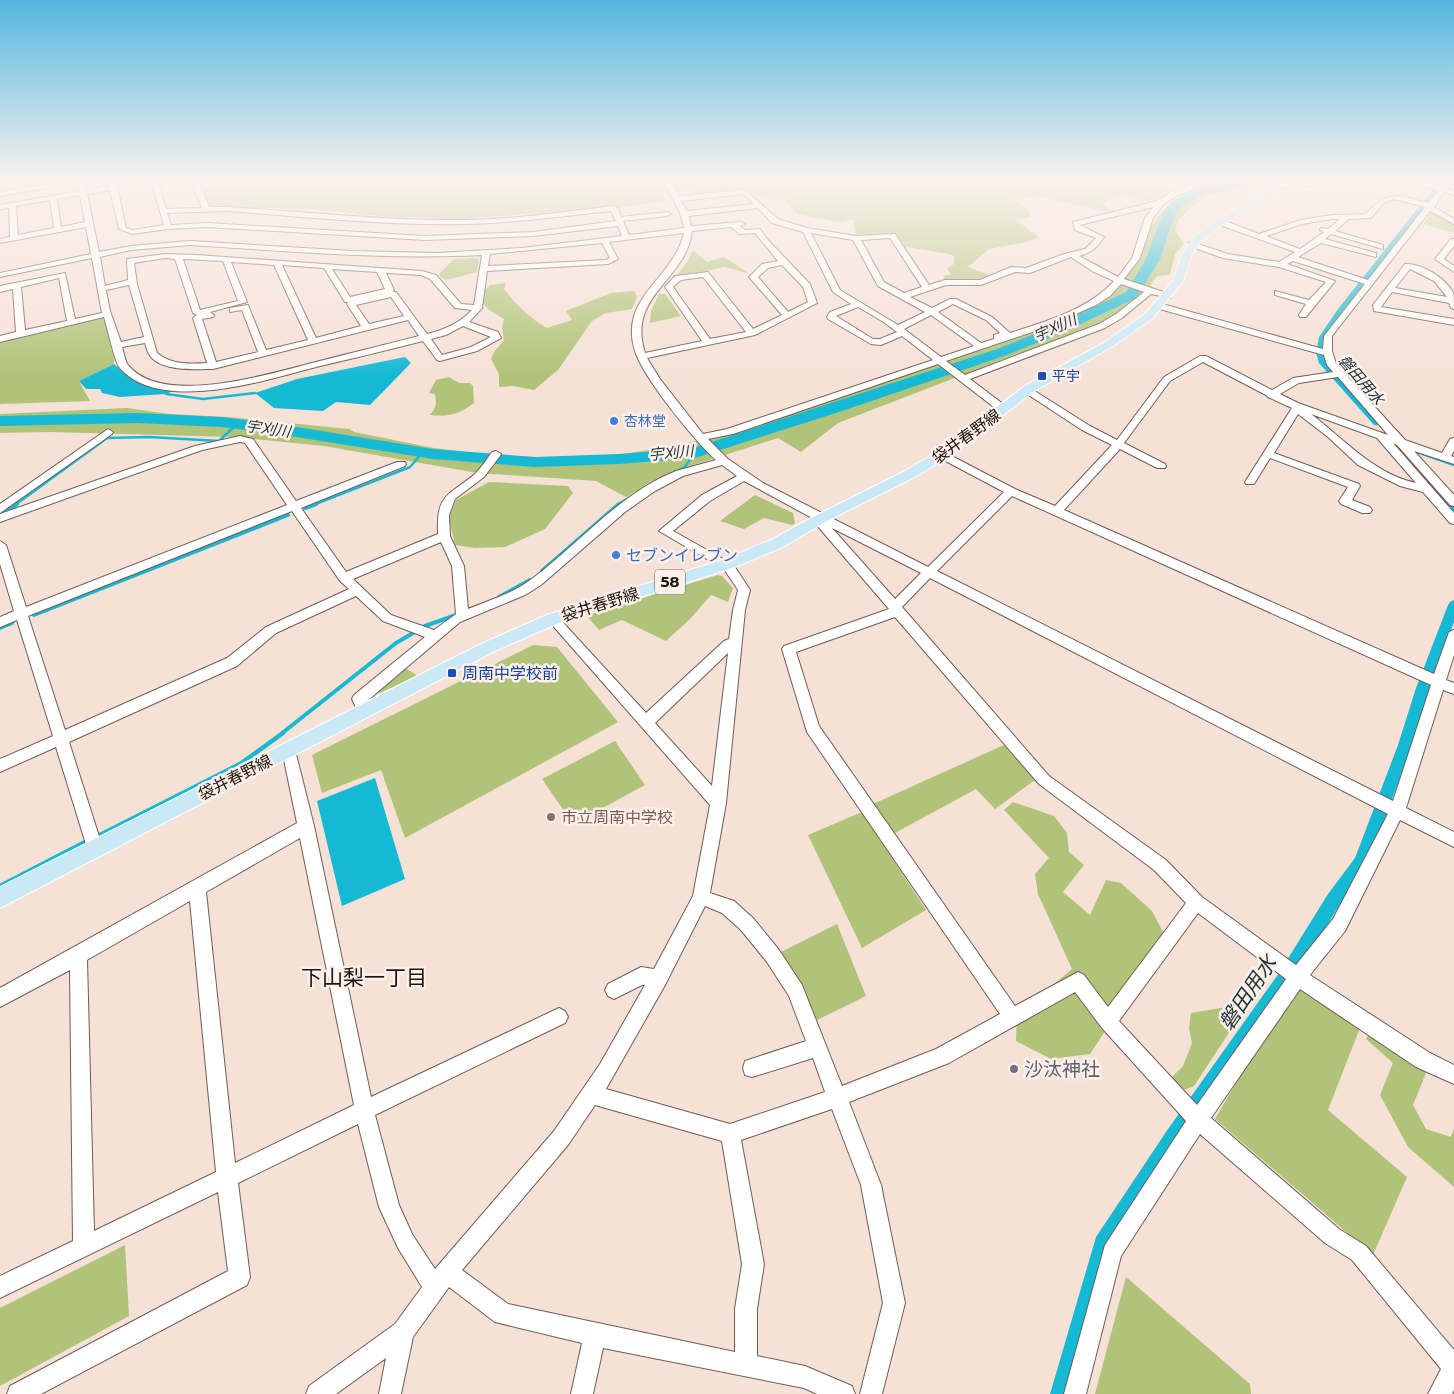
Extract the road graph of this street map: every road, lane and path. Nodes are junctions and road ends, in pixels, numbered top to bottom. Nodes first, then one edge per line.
1 (93, 246) edge
2 (149, 246) edge
3 (210, 246) edge
4 (366, 246) edge
5 (549, 246) edge
6 (607, 246) edge
7 (684, 246) edge
8 (770, 246) edge
9 (814, 246) edge
10 (860, 246) edge
11 (899, 246) edge
12 (1094, 246) edge
13 (1140, 246) edge
14 (1191, 246) edge
15 (1198, 246) edge
16 (1285, 246) edge
17 (1310, 246) edge
18 (1340, 246) edge
19 (1377, 246) edge
20 (1397, 246) edge
21 (1450, 246) edge
22 (1380, 247) dead end
23 (1301, 252) junction
24 (486, 253) junction
25 (95, 255) junction
26 (1073, 255) junction
27 (178, 256) junction
28 (1373, 256) dead end
29 (197, 257) junction
30 (1291, 258) junction
31 (227, 260) junction
32 (784, 262) junction
33 (277, 264) junction
34 (1280, 265) junction
35 (327, 267) junction
36 (485, 269) junction
37 (380, 270) junction
38 (1454, 270) edge
39 (0, 275) edge
40 (1120, 281) junction
41 (132, 282) junction
42 (1370, 282) junction
43 (17, 285) junction
44 (927, 288) junction
45 (0, 289) edge
46 (101, 289) junction
47 (1389, 289) junction
48 (1150, 292) junction
49 (1278, 293) dead end
50 (904, 296) junction
51 (1163, 301) junction
52 (1311, 303) junction
53 (1454, 303) edge
54 (858, 304) junction
55 (478, 308) junction
56 (932, 312) junction
57 (107, 314) junction
58 (1303, 315) dead end
59 (787, 316) junction
60 (409, 317) junction
61 (71, 321) junction
62 (1454, 322) edge
63 (463, 323) junction
64 (366, 327) junction
65 (900, 331) junction
66 (21, 333) junction
67 (752, 333) junction
68 (0, 338) edge
69 (424, 338) junction
70 (149, 339) junction
71 (313, 341) junction
72 (708, 342) junction
73 (977, 344) junction
74 (116, 346) junction
75 (264, 353) junction
76 (1327, 353) junction
77 (642, 356) junction
78 (938, 360) junction
79 (214, 366) junction
80 (1340, 374) junction
81 (962, 378) junction
82 (1027, 390) junction
83 (1271, 395) junction
84 (1295, 407) junction
85 (1003, 409) junction
86 (108, 432) dead end
87 (1381, 436) junction
88 (700, 438) junction
89 (1454, 441) edge
90 (1402, 443) junction
91 (1118, 445) junction
92 (496, 454) dead end
93 (1268, 454) junction
94 (942, 455) junction
95 (1450, 460) edge
96 (724, 461) junction
97 (401, 464) dead end
98 (1161, 466) dead end
99 (745, 476) junction
100 (1250, 482) dead end
101 (1427, 489) junction
102 (1011, 491) junction
103 (1454, 502) edge
104 (292, 506) junction
105 (0, 509) edge
106 (1366, 510) dead end
107 (1057, 511) junction
108 (0, 518) edge
109 (820, 519) junction
110 (1454, 520) edge
111 (444, 536) junction
112 (0, 545) edge
113 (726, 565) junction
114 (929, 573) junction
115 (344, 578) junction
116 (356, 591) junction
117 (896, 609) junction
118 (21, 613) junction
119 (462, 616) junction
120 (553, 619) junction
121 (0, 622) edge
122 (434, 635) junction
123 (1454, 635) edge
124 (736, 643) junction
125 (1437, 682) junction
126 (1454, 690) edge
127 (364, 710) junction
128 (646, 722) junction
129 (60, 739) junction
130 (289, 750) junction
131 (0, 766) edge
132 (718, 802) junction
133 (1396, 811) junction
134 (306, 826) junction
135 (1454, 840) edge
136 (95, 849) junction
137 (197, 888) junction
138 (701, 897) junction
139 (0, 898) edge
140 (1196, 902) junction
141 (78, 956) junction
142 (1298, 977) junction
143 (658, 979) junction
144 (614, 990) dead end
145 (0, 998) edge
146 (559, 1017) dead end
147 (1012, 1017) junction
148 (1108, 1022) junction
149 (818, 1047) junction
150 (752, 1068) dead end
151 (1454, 1075) edge
152 (593, 1091) junction
153 (838, 1097) junction
154 (364, 1109) junction
155 (1192, 1115) junction
156 (730, 1134) junction
157 (227, 1179) junction
158 (84, 1247) junction
159 (441, 1280) junction
160 (0, 1287) edge
161 (403, 1332) junction
162 (595, 1335) junction
163 (746, 1365) junction
164 (1450, 1377) edge
165 (18, 1394) edge
166 (317, 1394) edge
167 (390, 1394) edge
168 (582, 1394) edge
169 (844, 1394) edge
170 (871, 1394) edge
171 (1075, 1394) edge

1 - 25 street
2 - 25 street
3 - 29 street
4 - 24 street
5 - 24 street
6 - 36 street
7 - 77 street
8 - 32 street
9 - 54 street
10 - 50 street
11 - 44 street
12 - 26 street
13 - 40 street
14 - 51 main road, 袋井春野線 / 58
15 - 34 street
16 - 23 street
17 - 23 street
18 - 28 street
19 - 22 street
20 - 42 street
21 - 38 street
23 - 30 street
24 - 36 street
25 - 39 street
25 - 46 street
26 - 40 street
26 - 44 street
27 - 29 street
27 - 31 street
27 - 41 street
29 - 31 street
30 - 34 street
30 - 42 street
31 - 33 street
32 - 59 street
32 - 59 street
33 - 35 street
33 - 71 street
34 - 52 street
35 - 37 street
35 - 37 street
36 - 55 street
37 - 55 street
40 - 48 street
40 - 78 street
41 - 46 street
41 - 70 street
42 - 76 street
43 - 45 street
43 - 61 street
43 - 66 street
44 - 50 street
46 - 57 street
47 - 53 street
47 - 53 street
47 - 62 street
48 - 51 street
48 - 81 street
49 - 52 street
50 - 56 street
51 - 76 street
51 - 82 main road, 袋井春野線 / 58
52 - 58 street
54 - 65 street
54 - 65 street
55 - 63 street
56 - 65 street
56 - 73 street
56 - 73 street
57 - 61 street
57 - 74 street
59 - 67 street
60 - 64 street
60 - 64 street
60 - 69 street
61 - 66 street
63 - 69 street
63 - 69 street
64 - 71 street
65 - 78 street
66 - 68 street
67 - 72 street
67 - 72 street
69 - 74 street
70 - 74 street
70 - 79 street
71 - 75 street
72 - 77 street
73 - 78 street
75 - 79 street
75 - 79 street
76 - 80 street
77 - 88 street
78 - 81 street
78 - 88 street
80 - 83 street
80 - 90 street
81 - 85 street
82 - 85 main road, 袋井春野線 / 58
82 - 91 street
83 - 84 street
83 - 91 street
84 - 87 street
84 - 93 street
84 - 101 street
85 - 94 main road, 袋井春野線 / 58
86 - 105 street
87 - 90 street
87 - 101 street
88 - 96 street
89 - 95 street
90 - 95 street
90 - 103 street
91 - 98 street
91 - 107 street
92 - 111 street
93 - 100 street
93 - 106 street
94 - 102 street
94 - 109 main road, 袋井春野線 / 58
96 - 99 street
96 - 119 street
97 - 104 street
99 - 109 street
99 - 113 street
101 - 110 street
102 - 107 street
102 - 114 street
104 - 108 street
104 - 115 street
104 - 118 street
107 - 125 street
109 - 113 main road, 袋井春野線 / 58
109 - 114 street
109 - 117 street
111 - 115 street
111 - 119 street
112 - 118 street
113 - 120 main road, 袋井春野線 / 58
113 - 124 street
114 - 117 street
114 - 133 street
115 - 116 street
116 - 122 street
116 - 129 street
117 - 140 street
117 - 147 street
118 - 121 street
118 - 129 street
119 - 122 street
120 - 127 main road, 袋井春野線 / 58
120 - 128 street
122 - 127 street
123 - 125 street
124 - 128 street
124 - 132 street
125 - 126 street
125 - 133 street
127 - 130 main road, 袋井春野線 / 58
128 - 132 street
129 - 131 street
129 - 136 street
130 - 134 street
130 - 136 main road, 袋井春野線 / 58
132 - 138 street
133 - 135 street
133 - 142 street
134 - 137 street
134 - 154 street
136 - 139 main road, 袋井春野線 / 58
137 - 141 street
137 - 157 street
138 - 143 street
138 - 149 street
140 - 142 street
140 - 148 street
141 - 145 street
141 - 158 street
142 - 151 street
142 - 155 street
143 - 144 street
143 - 152 street
146 - 154 street
147 - 148 street
147 - 153 street
148 - 155 street
149 - 150 street
149 - 153 street
152 - 156 street
152 - 159 street
153 - 156 street
153 - 170 street
154 - 157 street
154 - 159 street
155 - 164 street
155 - 171 street
156 - 163 street
157 - 158 street
157 - 165 street
158 - 160 street
159 - 161 street
159 - 162 street
161 - 166 street
161 - 167 street
162 - 163 street
162 - 168 street
163 - 169 street

